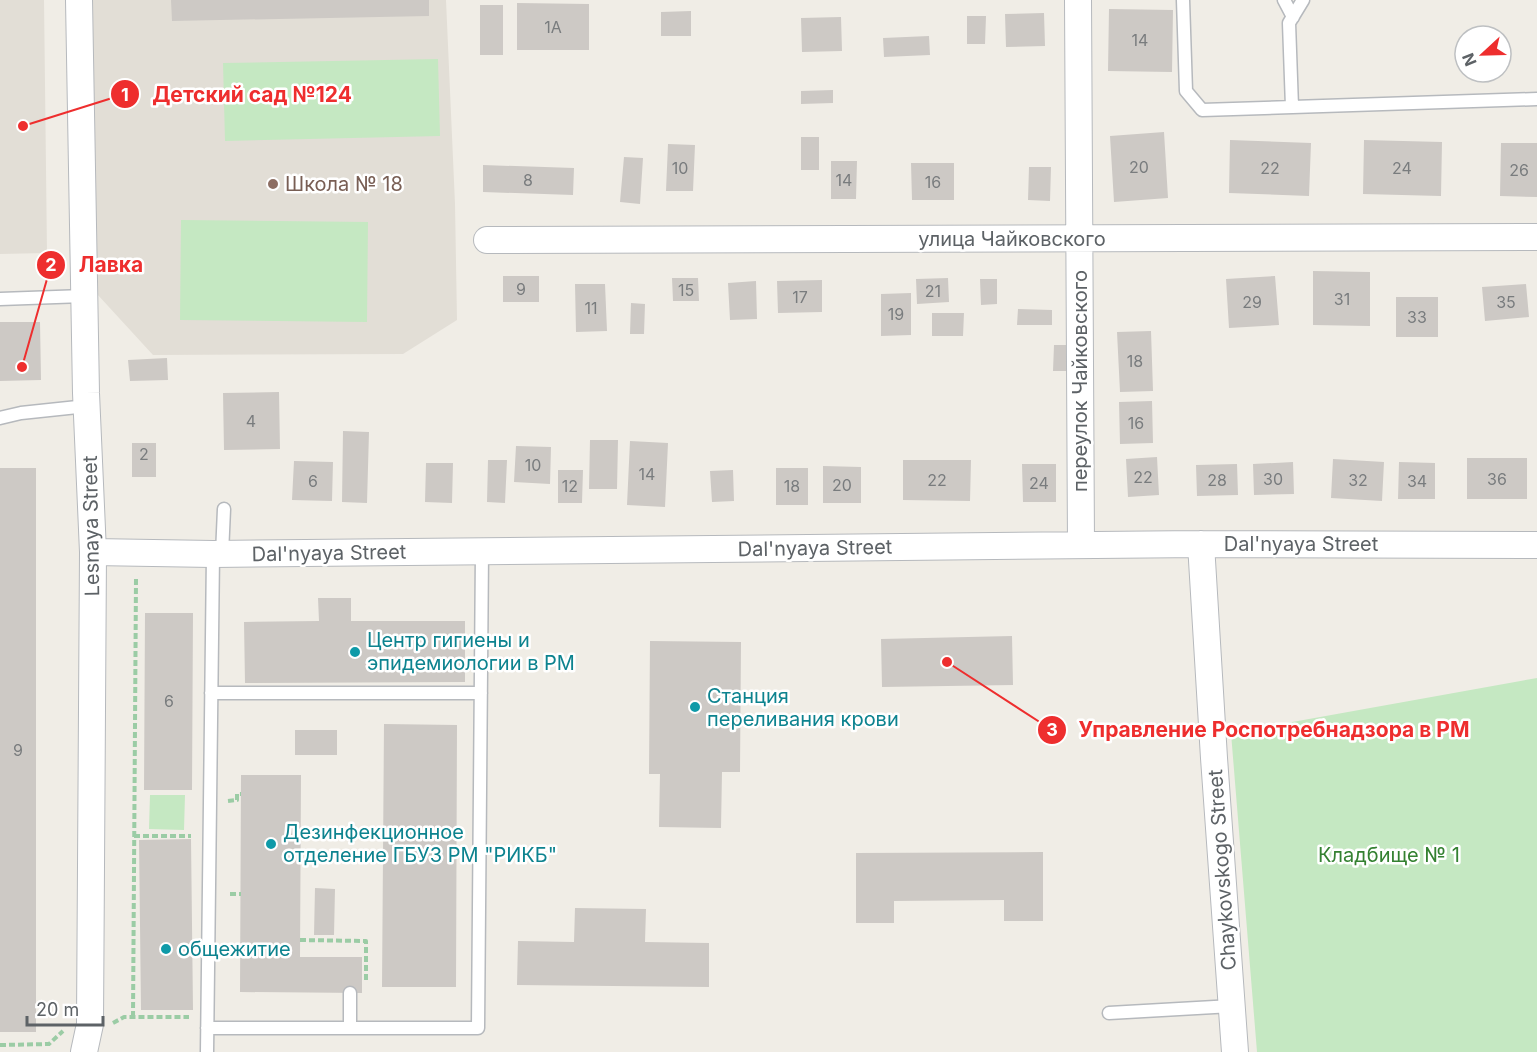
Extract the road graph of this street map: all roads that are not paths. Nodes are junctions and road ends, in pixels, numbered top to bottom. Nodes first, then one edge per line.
1 (79, 0) edge
2 (1078, 0) edge
3 (1183, 0) edge
4 (1284, 0) edge
5 (1303, 0) edge
6 (1293, 17) junction
7 (1537, 99) edge
8 (1292, 107) junction
9 (1537, 237) edge
10 (1079, 238) junction
11 (487, 240) dead end
12 (84, 296) junction
13 (0, 299) edge
14 (87, 406) junction
15 (0, 418) edge
16 (224, 509) dead end
17 (1201, 544) junction
18 (1081, 545) junction
19 (1537, 545) edge
20 (482, 551) junction
21 (93, 552) junction
22 (217, 554) junction
23 (211, 693) junction
24 (481, 693) junction
25 (350, 995) road end
26 (1232, 1006) junction
27 (1109, 1013) dead end
28 (207, 1023) junction
29 (350, 1028) junction
30 (84, 1052) edge
31 (207, 1052) edge
32 (1235, 1052) edge

1 - 12 street, Lesnaya Street
2 - 10 street, переулок Чайковского
3 - 8 lane
4 - 6 lane
5 - 6 lane
6 - 8 lane
7 - 8 lane
9 - 10 street, улица Чайковского
10 - 11 street, улица Чайковского
10 - 18 street, переулок Чайковского
12 - 13 lane
12 - 14 street, Lesnaya Street
14 - 15 lane
14 - 21 street, Lesnaya Street
16 - 22 lane
17 - 18 street, Dal'nyaya Street
17 - 19 street, Dal'nyaya Street
17 - 26 street, Chaykovskogo Street
18 - 20 street, Dal'nyaya Street
20 - 22 street, Dal'nyaya Street
20 - 24 lane
21 - 22 street, Dal'nyaya Street
21 - 30 street, Lesnaya Street
22 - 23 lane
23 - 24 lane
23 - 28 lane
24 - 29 lane
25 - 29 lane
26 - 27 lane
26 - 32 street, Chaykovskogo Street
28 - 29 lane
28 - 31 lane

